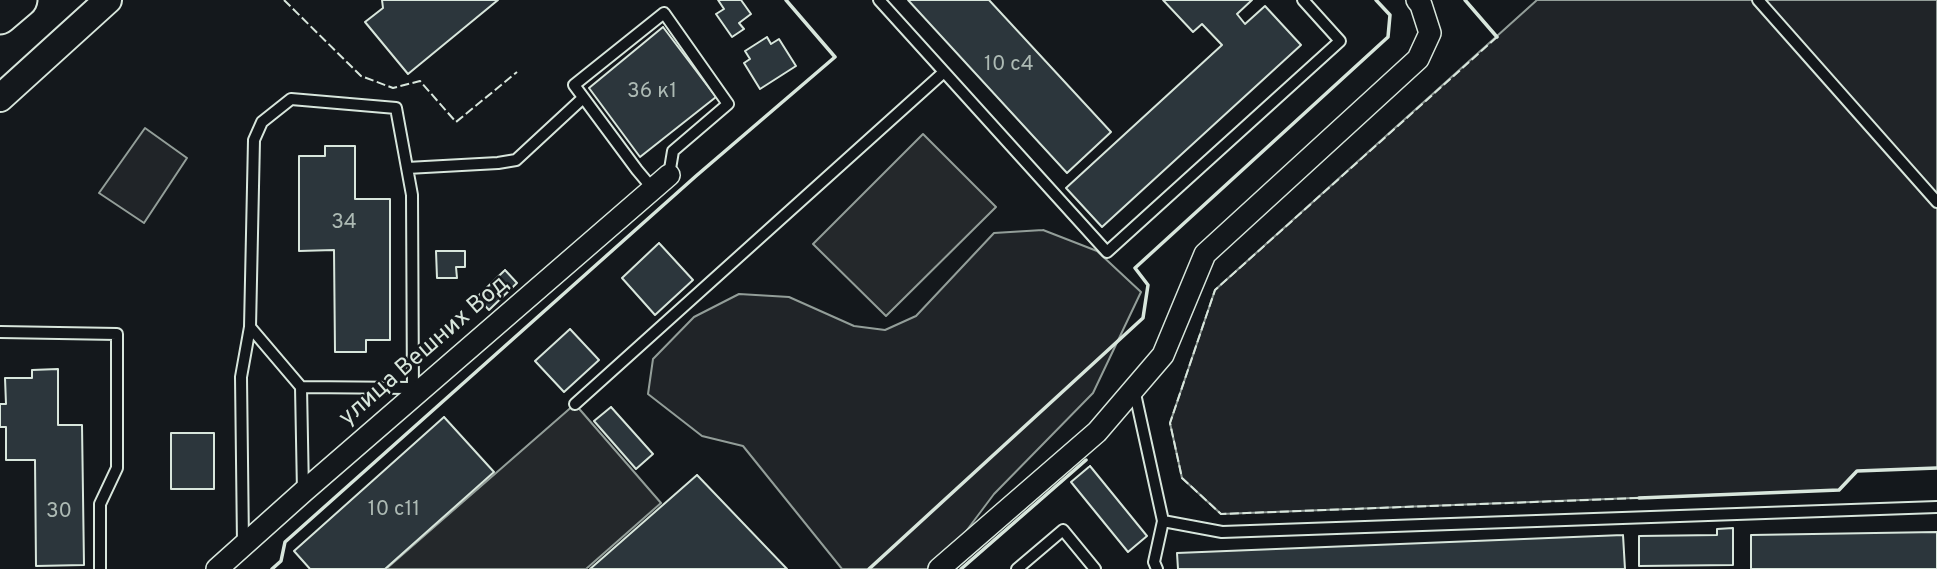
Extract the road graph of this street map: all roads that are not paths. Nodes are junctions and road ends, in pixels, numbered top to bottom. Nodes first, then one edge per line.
1 (20, 0) edge
2 (108, 0) edge
3 (879, 0) edge
4 (1303, 0) edge
5 (1758, 0) edge
6 (1422, 2) edge
7 (0, 17) edge
8 (944, 72) junction
9 (0, 98) edge
10 (583, 98) junction
11 (407, 167) junction
12 (661, 182) junction
13 (1937, 202) edge
14 (250, 327) junction
15 (0, 332) edge
16 (301, 387) junction
17 (1134, 389) junction
18 (413, 393) junction
19 (575, 404) dead end
20 (303, 492) junction
21 (1937, 507) edge
22 (1163, 521) junction
23 (243, 547) junction
24 (100, 569) edge
25 (217, 569) edge
26 (939, 569) edge
27 (1017, 569) edge
28 (1095, 569) edge
29 (1157, 569) edge

1 - 7 main road
2 - 9 street
3 - 8 lane
4 - 8 lane
5 - 13 lane
6 - 17 street
8 - 19 lane
10 - 11 lane
10 - 12 lane
10 - 12 lane
11 - 14 lane
11 - 18 lane
12 - 18 street, улица Вешних Вод
14 - 16 lane
14 - 23 lane
15 - 24 lane
16 - 18 lane
16 - 20 lane
17 - 22 lane
17 - 26 street
18 - 20 street, улица Вешних Вод
20 - 23 street, улица Вешних Вод
21 - 22 lane
22 - 29 lane
23 - 25 street, улица Вешних Вод
27 - 28 lane

